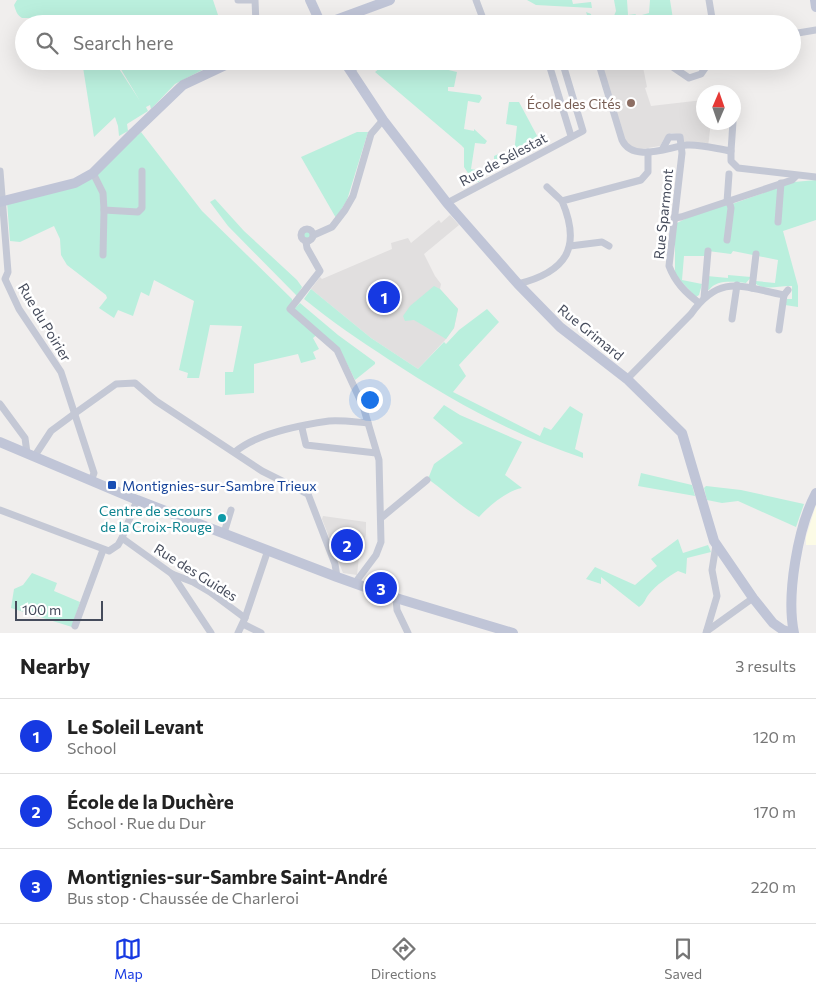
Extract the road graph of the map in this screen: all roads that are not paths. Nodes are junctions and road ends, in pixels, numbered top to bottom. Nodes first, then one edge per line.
1 (238, 0) edge
2 (254, 0) edge
3 (310, 0) edge
4 (390, 0) edge
5 (476, 0) edge
6 (709, 0) edge
7 (815, 0) edge
8 (816, 7) edge
9 (255, 15) edge
10 (317, 15) edge
11 (349, 15) edge
12 (482, 15) edge
13 (712, 15) edge
14 (816, 30) edge
15 (801, 32) edge
16 (216, 70) edge
17 (551, 70) edge
18 (565, 70) edge
19 (601, 70) edge
20 (677, 70) edge
21 (704, 70) edge
22 (350, 71) edge
23 (383, 120) junction
24 (732, 130) edge
25 (571, 136) junction
26 (682, 147) junction
27 (663, 148) junction
28 (730, 151) junction
29 (648, 152) junction
30 (0, 171) edge
31 (142, 171) dead end
32 (93, 173) junction
33 (729, 174) dead end
34 (796, 176) junction
35 (816, 177) edge
36 (781, 183) junction
37 (548, 187) dead end
38 (1, 201) edge
39 (562, 201) junction
40 (728, 201) junction
41 (447, 203) junction
42 (104, 210) junction
43 (674, 218) junction
44 (778, 222) dead end
45 (314, 235) junction
46 (727, 240) dead end
47 (306, 242) junction
48 (570, 246) junction
49 (609, 246) dead end
50 (708, 251) dead end
51 (756, 254) dead end
52 (103, 255) dead end
53 (3, 280) edge
54 (518, 284) junction
55 (737, 285) junction
56 (752, 288) junction
57 (702, 301) junction
58 (732, 319) dead end
59 (779, 330) dead end
60 (627, 379) junction
61 (0, 404) edge
62 (74, 414) junction
63 (368, 423) junction
64 (302, 428) junction
65 (0, 442) edge
66 (235, 452) junction
67 (376, 454) junction
68 (30, 455) junction
69 (427, 480) dead end
70 (91, 481) junction
71 (815, 496) edge
72 (137, 500) junction
73 (0, 510) edge
74 (231, 510) dead end
75 (381, 518) junction
76 (224, 533) junction
77 (122, 538) junction
78 (716, 545) junction
79 (103, 550) junction
80 (268, 550) junction
81 (172, 574) junction
82 (337, 577) junction
83 (355, 584) junction
84 (396, 598) junction
85 (753, 598) junction
86 (244, 621) junction
87 (76, 626) dead end
88 (706, 632) edge
89 (211, 633) edge
90 (238, 633) edge
91 (261, 633) edge
92 (408, 633) edge
93 (513, 633) edge
94 (793, 633) edge

1 - 2 street
2 - 9 street
3 - 10 street
4 - 11 street
5 - 12 street
6 - 13 street
7 - 8 street
14 - 15 street
16 - 32 street
17 - 25 street
18 - 25 street
19 - 29 street
20 - 21 street
22 - 23 street, Rue Grimard
23 - 41 street, Rue Grimard
23 - 45 street
24 - 28 street
25 - 41 street, Rue de Sélestat
26 - 27 street
26 - 27 street
26 - 28 street
26 - 43 street, Rue Sparmont
27 - 29 street
28 - 34 street
29 - 39 street
30 - 38 street, Rue du Poirier
31 - 42 street
32 - 38 street
32 - 42 street
33 - 40 street
34 - 35 street
34 - 36 street
36 - 40 street
36 - 44 street
37 - 39 street
38 - 53 street, Rue du Poirier
39 - 48 street
40 - 43 street
40 - 46 street
41 - 54 street, Rue Grimard
42 - 52 street
43 - 57 street, Rue Sparmont
45 - 47 street
45 - 47 street
47 - 63 street
48 - 49 street
48 - 54 street
50 - 57 street
51 - 56 street
53 - 62 street, Rue du Poirier
54 - 60 street, Rue Grimard
55 - 56 street
55 - 57 street
55 - 58 street
56 - 59 street
57 - 60 street
60 - 78 street, Rue Grimard
61 - 68 street
62 - 66 street
62 - 68 street
62 - 70 street, Rue du Poirier
63 - 64 street
63 - 67 street
64 - 66 street
64 - 67 street
65 - 68 street
66 - 82 street
67 - 75 street
68 - 70 street
69 - 75 street
70 - 72 street
71 - 94 street
72 - 76 street
72 - 77 street
73 - 79 street
74 - 76 street
75 - 83 street
76 - 80 street
77 - 79 street
77 - 81 street, Rue des Guides
78 - 85 street, Rue Grimard
78 - 88 street
79 - 87 street
80 - 82 street
80 - 86 street
81 - 86 street, Rue des Guides
81 - 89 street
82 - 83 street
83 - 84 street
84 - 92 street
84 - 93 street
85 - 88 street
85 - 94 street, Rue Grimard
86 - 90 street
86 - 91 street, Rue des Guides

